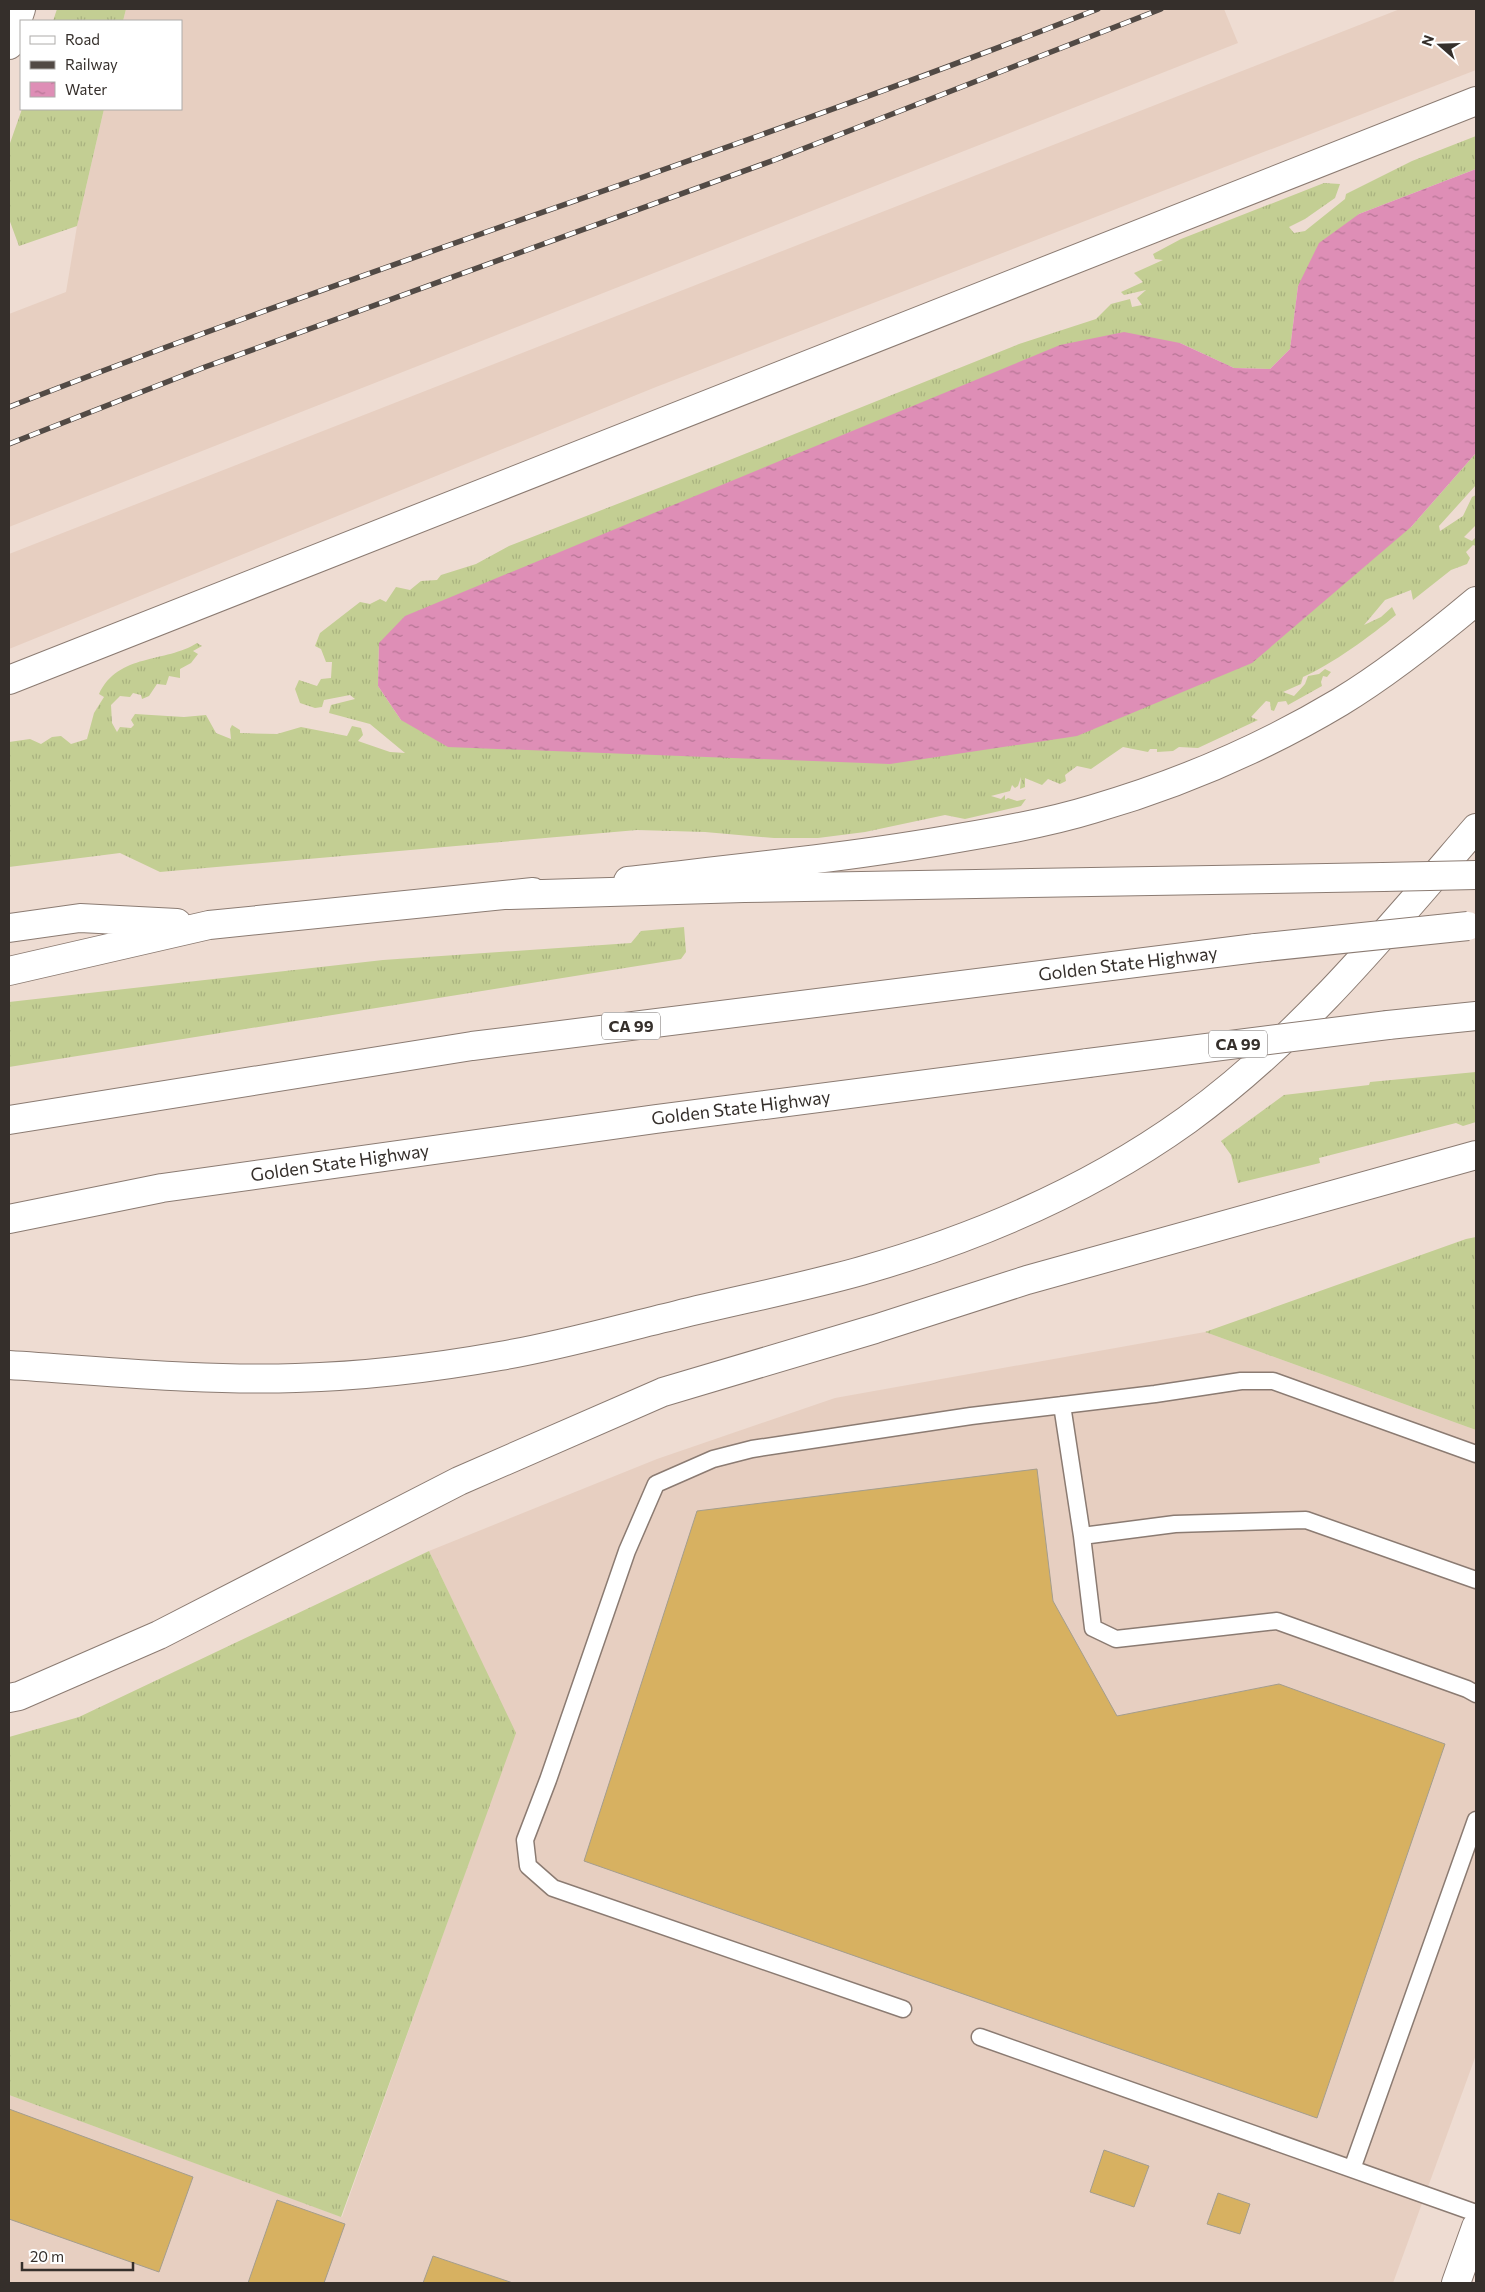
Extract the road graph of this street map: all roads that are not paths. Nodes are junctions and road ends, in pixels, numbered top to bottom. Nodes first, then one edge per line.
1 (21, 9) edge
2 (9, 45) edge
3 (1476, 100) edge
4 (1476, 601) edge
5 (9, 680) edge
6 (1476, 828) edge
7 (1476, 875) edge
8 (509, 895) junction
9 (209, 925) junction
10 (1472, 926) edge
11 (9, 928) edge
12 (9, 971) edge
13 (1476, 1016) edge
14 (9, 1120) edge
15 (1476, 1154) edge
16 (9, 1219) edge
17 (9, 1366) edge
18 (1062, 1405) junction
19 (1476, 1454) edge
20 (1082, 1536) junction
21 (1476, 1580) edge
22 (1476, 1694) edge
23 (9, 1698) edge
24 (1476, 1820) edge
25 (903, 2009) dead end
26 (980, 2037) dead end
27 (1352, 2169) junction
28 (1476, 2213) edge
29 (1476, 2227) edge
30 (1456, 2283) edge

1 - 2 main road
3 - 5 main road
4 - 8 main road
6 - 17 main road
7 - 8 main road, bridge
8 - 9 main road
9 - 11 main road
9 - 12 main road
10 - 14 main road, Golden State Highway / CA 99, bridge
13 - 16 main road, Golden State Highway / CA 99, bridge
15 - 23 main road
18 - 19 lane
18 - 20 lane
18 - 25 lane
20 - 21 lane
20 - 22 lane
24 - 27 lane
26 - 27 lane
27 - 28 lane
29 - 30 main road

